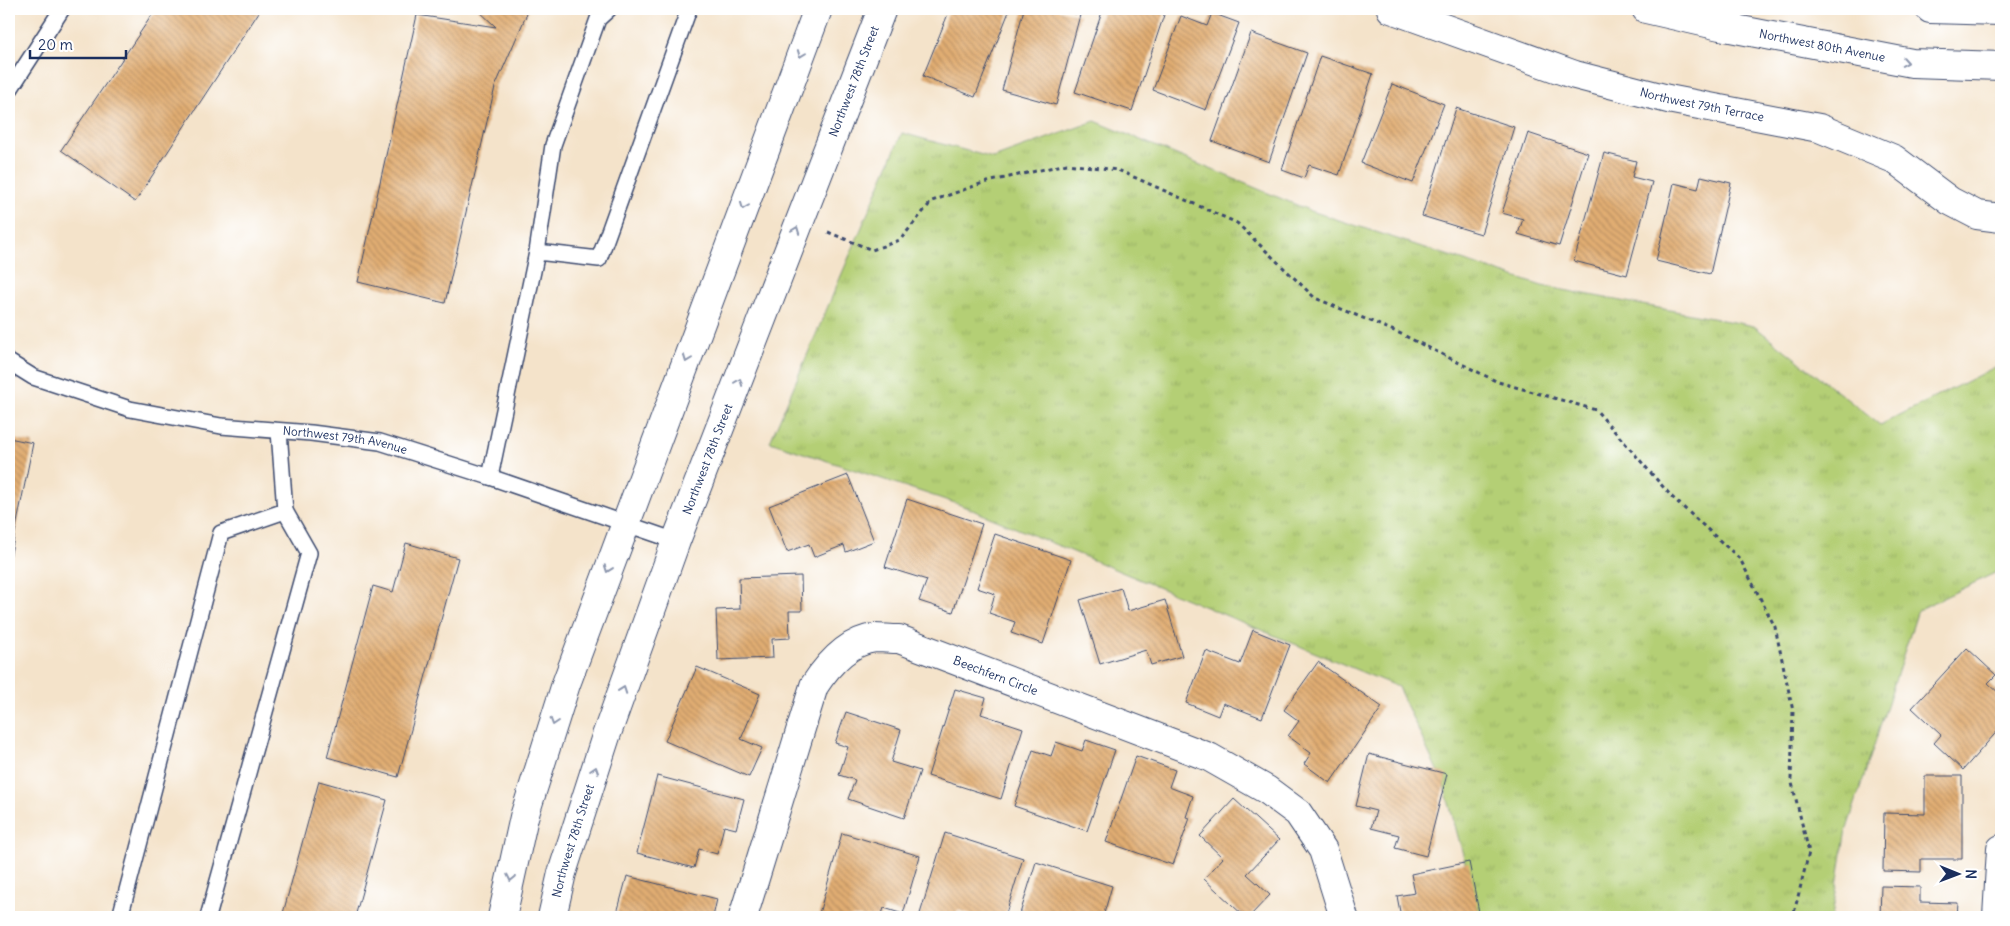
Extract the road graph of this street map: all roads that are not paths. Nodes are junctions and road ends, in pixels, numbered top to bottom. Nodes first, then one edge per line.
1 (62, 9) edge
2 (609, 9) edge
3 (689, 9) edge
4 (818, 9) edge
5 (882, 9) edge
6 (1391, 9) edge
7 (1646, 9) edge
8 (1930, 9) edge
9 (2001, 11) edge
10 (2001, 66) edge
11 (9, 91) edge
12 (2001, 218) edge
13 (537, 252) junction
14 (9, 362) edge
15 (279, 431) junction
16 (490, 477) junction
17 (285, 511) junction
18 (625, 523) junction
19 (676, 541) junction
20 (2001, 849) edge
21 (120, 917) edge
22 (208, 917) edge
23 (502, 917) edge
24 (552, 917) edge
25 (743, 917) edge
26 (1344, 917) edge
27 (1997, 917) edge

1 - 11 lane
2 - 13 lane
3 - 13 lane
4 -> 18 street
19 -> 5 street, Northwest 78th Street
6 - 12 street, Northwest 79th Terrace
7 -> 10 street, Northwest 80th Avenue
8 - 9 street
13 - 16 lane
14 - 15 lane, Northwest 79th Avenue
15 - 16 lane, Northwest 79th Avenue
15 - 17 lane
16 - 18 lane, Northwest 79th Avenue
17 - 21 lane
17 - 22 lane
18 - 19 lane, Northwest 79th Avenue
18 -> 23 street
24 -> 19 street, Northwest 78th Street
20 - 27 street
25 - 26 street, Beechfern Circle

